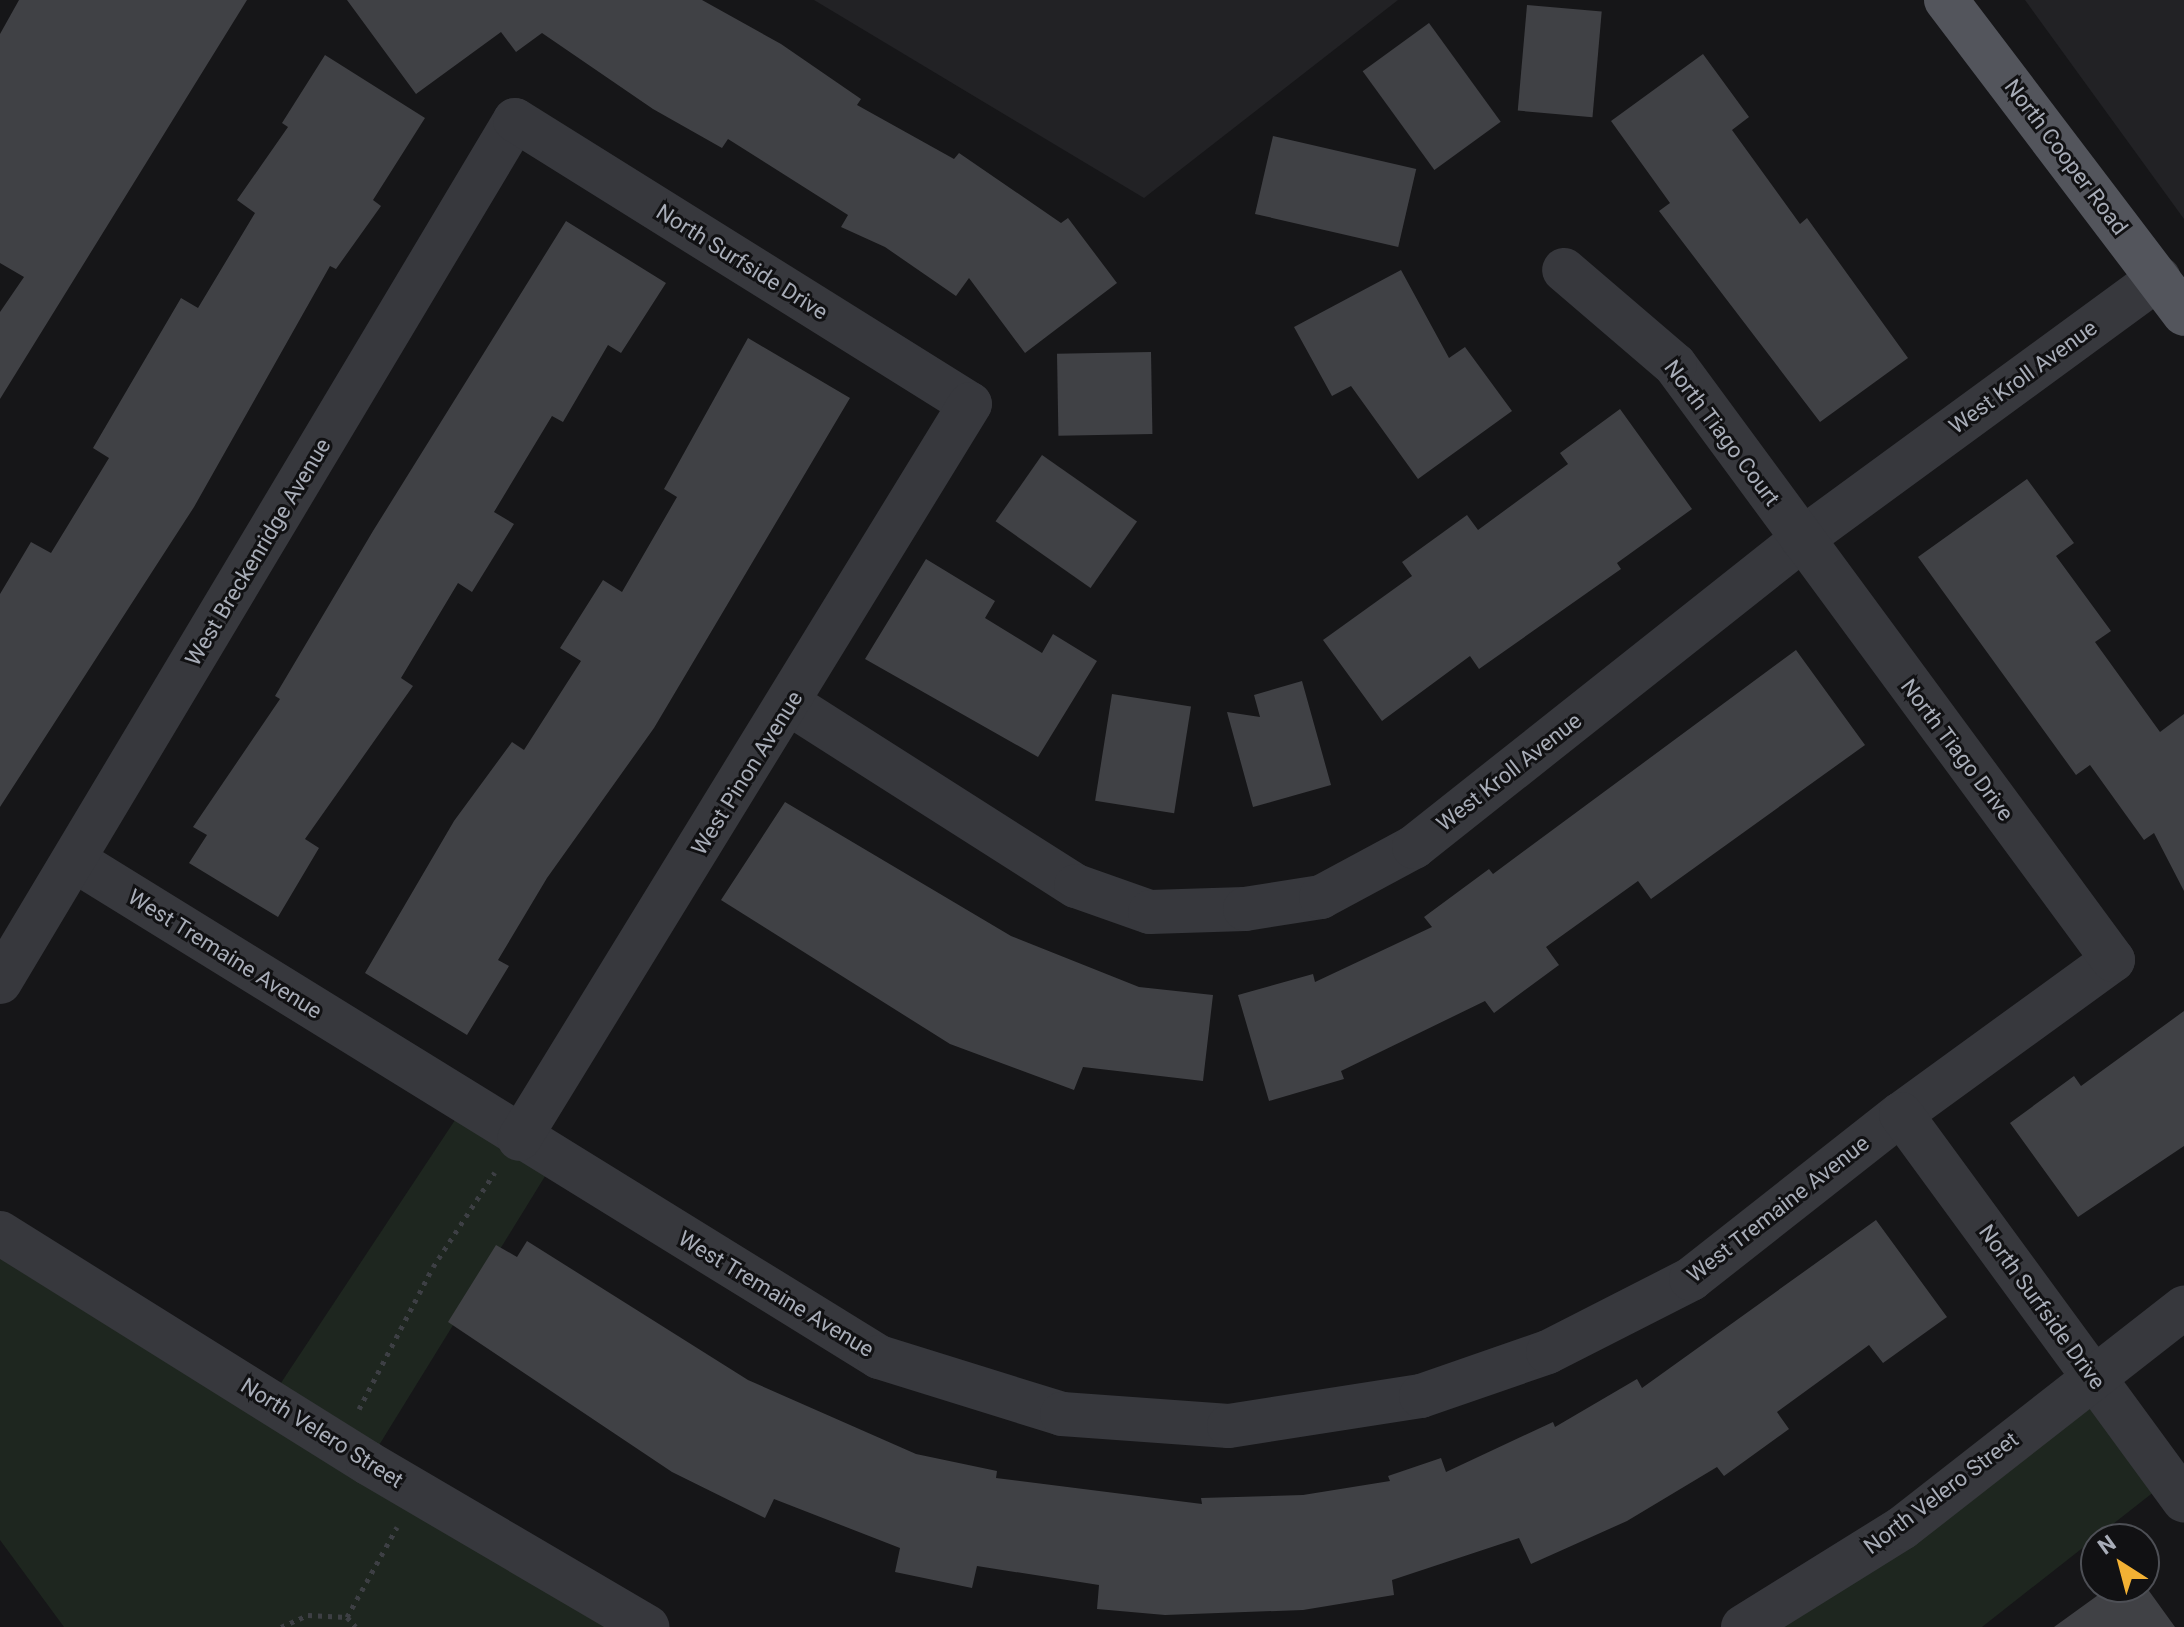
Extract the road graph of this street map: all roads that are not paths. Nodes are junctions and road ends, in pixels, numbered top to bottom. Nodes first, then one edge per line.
1 (1946, 0) edge
2 (515, 120) joint
3 (1564, 270) dead end
4 (2159, 278) junction
5 (2184, 314) edge
6 (970, 404) joint
7 (1802, 539) junction
8 (790, 704) junction
9 (74, 860) junction
10 (2113, 960) joint
11 (0, 982) edge
12 (1901, 1114) junction
13 (519, 1139) junction
14 (0, 1233) edge
15 (2184, 1308) edge
16 (2092, 1376) junction
17 (2184, 1500) edge
18 (647, 1627) edge
19 (1743, 1627) edge

1 - 4 main road, North Cooper Road
2 - 6 street, North Surfside Drive
2 - 9 street, West Breckenridge Avenue
3 - 7 street, North Tiago Court
4 - 5 main road, North Cooper Road
4 - 7 street, West Kroll Avenue
6 - 8 street, West Pinon Avenue
7 - 8 street, West Kroll Avenue
7 - 10 street, North Tiago Drive
8 - 13 street, West Pinon Avenue
9 - 11 street, West Breckenridge Avenue
9 - 13 street, West Tremaine Avenue
10 - 12 street, West Tremaine Avenue
12 - 13 street, West Tremaine Avenue
12 - 16 street, North Surfside Drive
14 - 18 street, North Velero Street
15 - 16 street, North Velero Street
16 - 17 street, North Surfside Drive
16 - 19 street, North Velero Street

